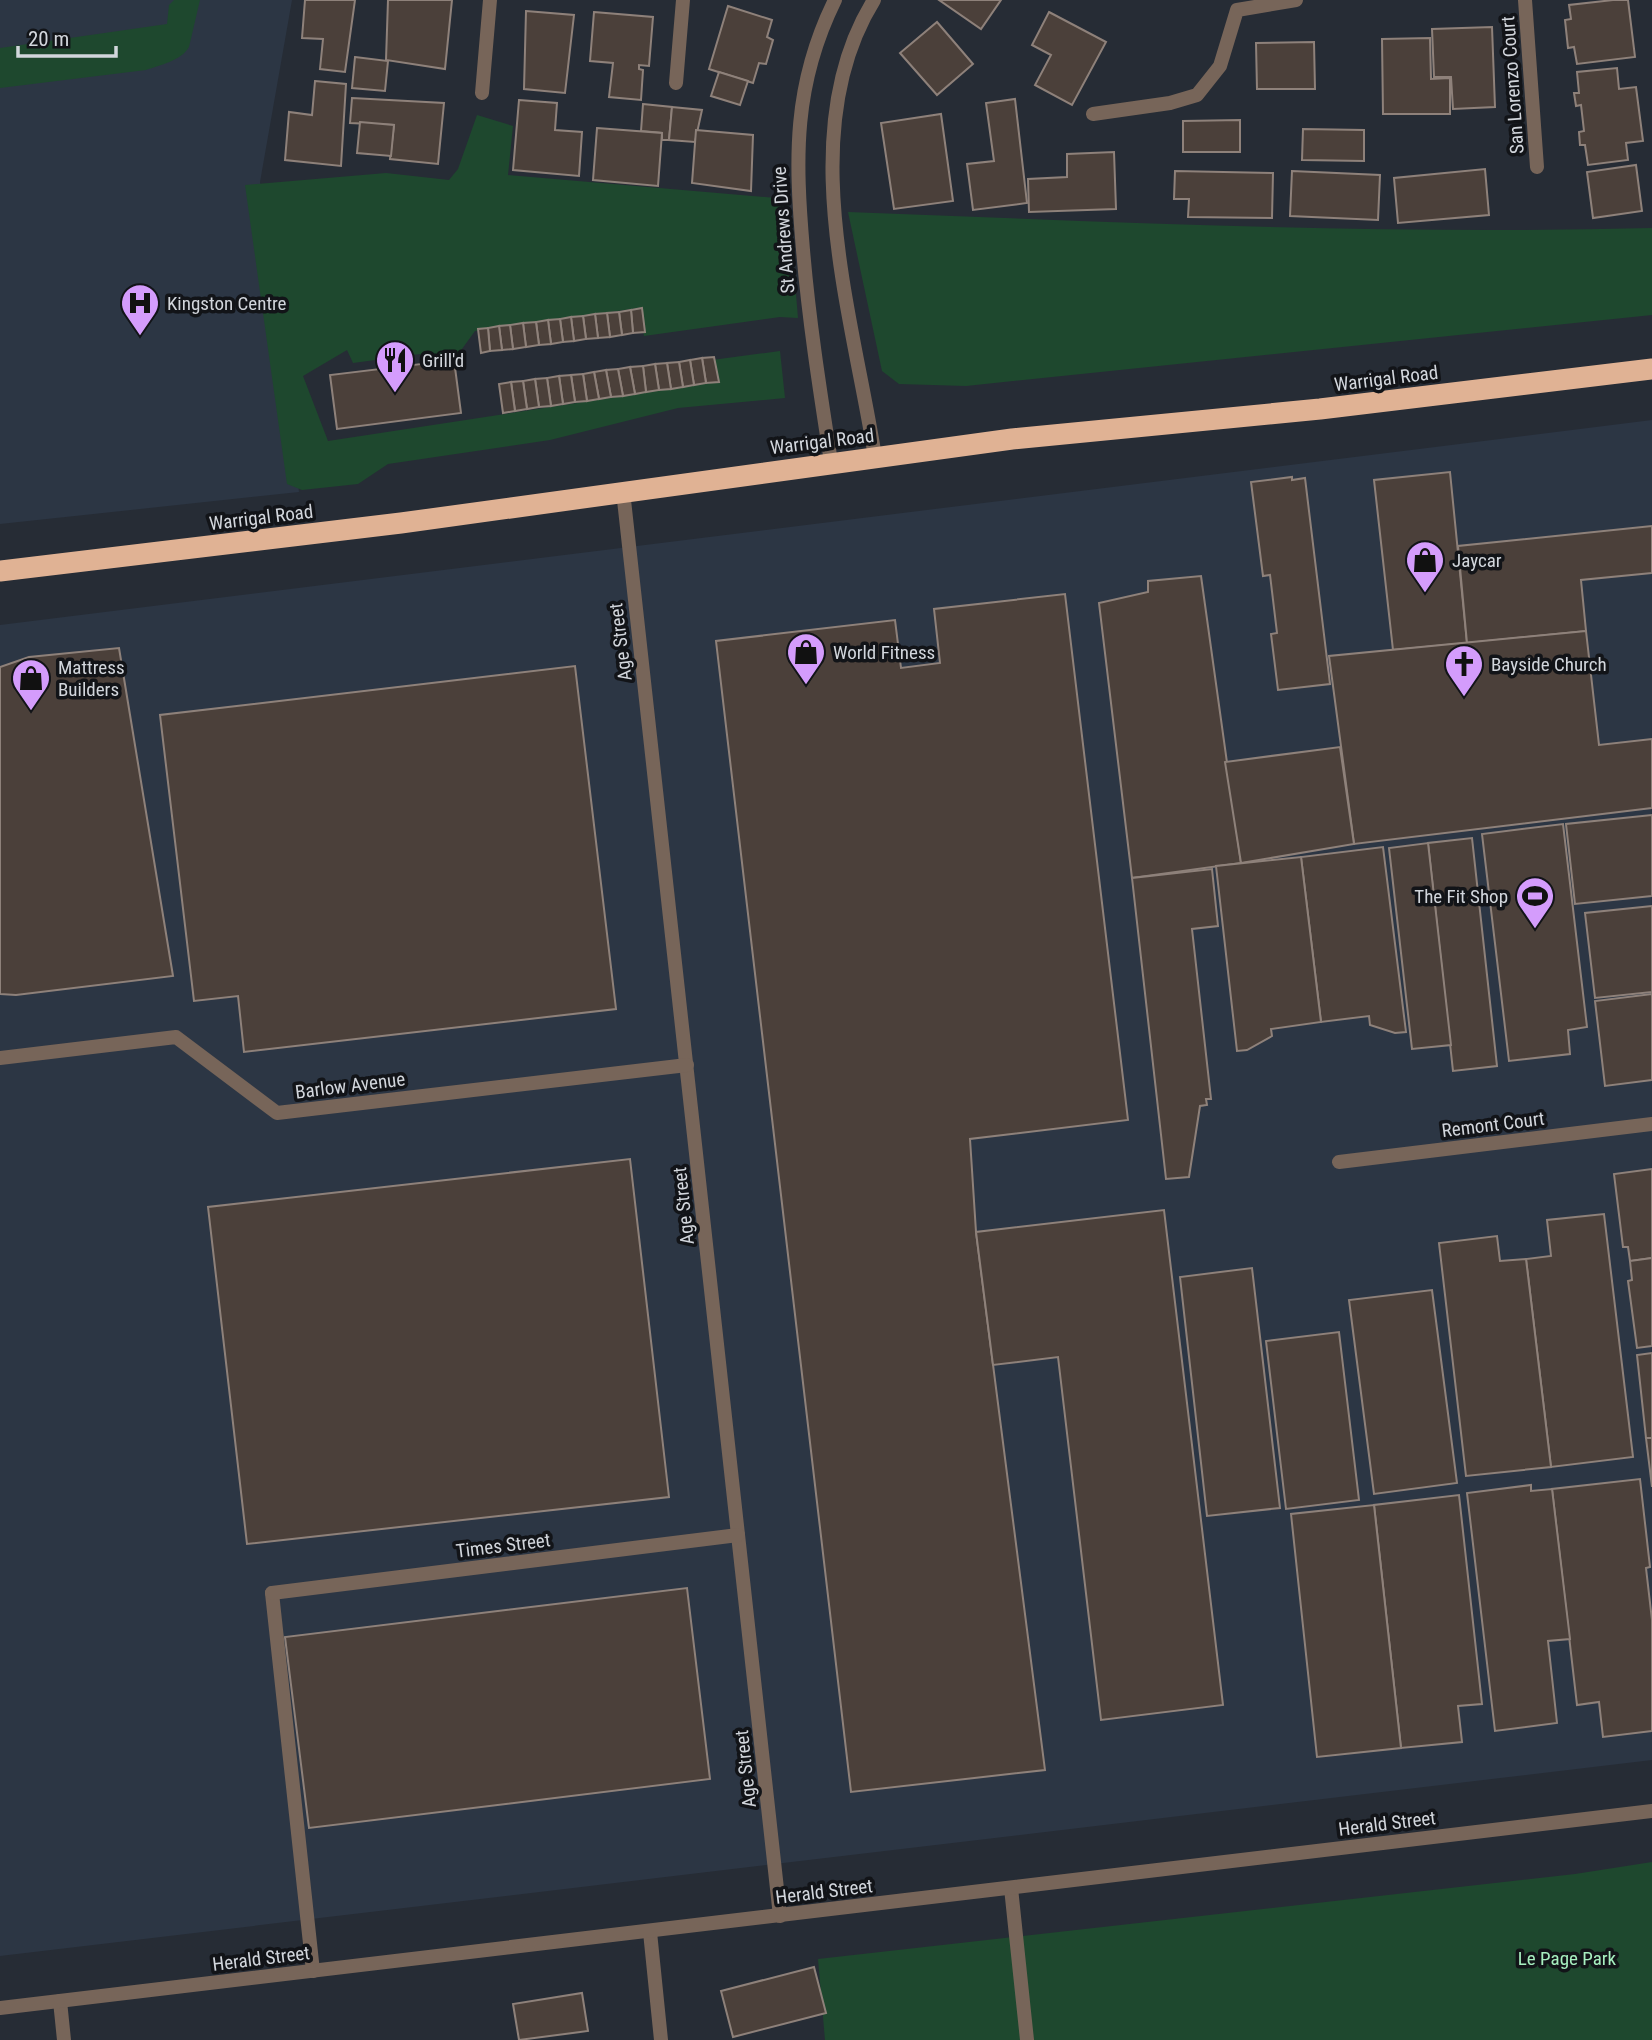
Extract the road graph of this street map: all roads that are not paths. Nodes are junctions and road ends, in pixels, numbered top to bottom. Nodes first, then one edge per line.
1 (490, 0) edge
2 (683, 0) edge
3 (835, 0) edge
4 (874, 0) edge
5 (1296, 0) edge
6 (1525, 0) edge
7 (1234, 5) edge
8 (676, 83) dead end
9 (482, 93) dead end
10 (1093, 114) dead end
11 (1537, 167) dead end
12 (1652, 369) edge
13 (875, 457) junction
14 (831, 462) junction
15 (623, 491) junction
16 (0, 571) edge
17 (0, 1058) edge
18 (687, 1065) junction
19 (1652, 1124) edge
20 (1339, 1162) dead end
21 (738, 1535) junction
22 (1652, 1811) edge
23 (1011, 1888) junction
24 (780, 1916) junction
25 (650, 1932) junction
26 (313, 1971) junction
27 (60, 2001) junction
28 (0, 2008) edge
29 (64, 2040) edge
30 (661, 2040) edge
31 (1027, 2040) edge

1 - 9 street
2 - 8 street
3 - 14 street, St Andrews Drive
4 - 13 street
5 - 7 street
6 - 11 street, San Lorenzo Court
7 - 10 street
12 - 13 highway, Warrigal Road
13 - 14 highway, Warrigal Road
14 - 15 highway, Warrigal Road
15 - 16 highway, Warrigal Road
15 - 18 street, Age Street
17 - 18 street, Barlow Avenue
18 - 21 street, Age Street
19 - 20 street, Remont Court
21 - 24 street, Age Street
21 - 26 street, Times Street
22 - 23 street, Herald Street
23 - 24 street, Herald Street
23 - 31 street
24 - 25 street, Herald Street
25 - 26 street, Herald Street
25 - 30 street
26 - 27 street, Herald Street
27 - 28 street, Herald Street
27 - 29 street

